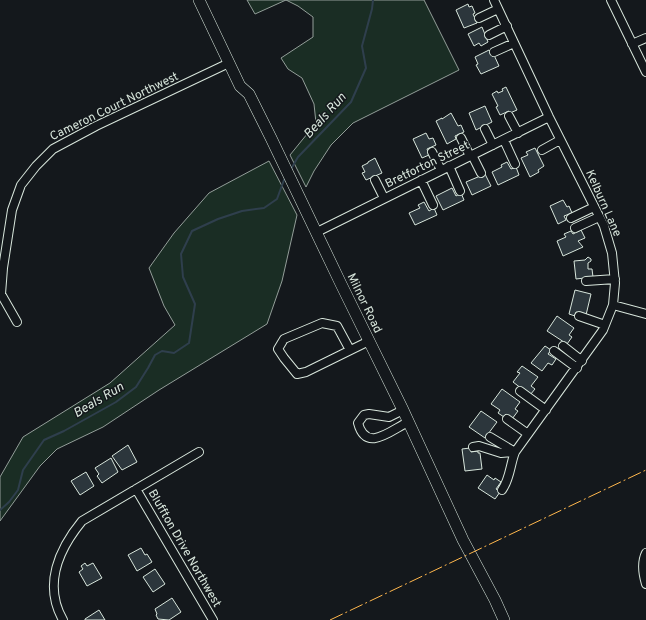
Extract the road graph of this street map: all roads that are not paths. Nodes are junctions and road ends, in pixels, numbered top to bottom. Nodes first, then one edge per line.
1 (199, 0) edge
2 (494, 0) edge
3 (611, 0) edge
4 (498, 8) junction
5 (479, 18) dead end
6 (507, 26) junction
7 (489, 35) dead end
8 (646, 38) edge
9 (514, 42) junction
10 (632, 44) junction
11 (494, 52) dead end
12 (229, 63) junction
13 (646, 72) edge
14 (509, 116) dead end
15 (549, 117) junction
16 (485, 129) dead end
17 (518, 133) junction
18 (461, 138) dead end
19 (504, 140) junction
20 (560, 140) junction
21 (493, 145) junction
22 (542, 150) dead end
23 (432, 152) dead end
24 (471, 156) junction
25 (515, 164) dead end
26 (449, 166) junction
27 (441, 170) junction
28 (481, 173) dead end
29 (374, 180) dead end
30 (421, 180) junction
31 (460, 191) dead end
32 (384, 198) junction
33 (433, 205) dead end
34 (594, 207) junction
35 (599, 217) junction
36 (571, 218) dead end
37 (575, 228) dead end
38 (316, 232) junction
39 (615, 279) junction
40 (586, 281) dead end
41 (613, 305) junction
42 (646, 314) edge
43 (579, 316) dead end
44 (17, 322) dead end
45 (605, 325) junction
46 (369, 341) junction
47 (563, 346) dead end
48 (350, 350) junction
49 (554, 351) dead end
50 (582, 361) junction
51 (577, 368) junction
52 (520, 391) dead end
53 (403, 410) junction
54 (546, 410) junction
55 (507, 419) dead end
56 (408, 422) junction
57 (528, 434) junction
58 (490, 437) dead end
59 (472, 447) dead end
60 (199, 452) dead end
61 (515, 452) junction
62 (136, 489) junction
63 (502, 490) dead end
64 (646, 553) edge
65 (646, 584) edge
66 (63, 620) edge
67 (213, 620) edge
68 (504, 620) edge

1 - 12 main road, Milnor Road
2 - 4 street, Kelburn Lane
3 - 10 street
4 - 5 street
4 - 6 street, Kelburn Lane
6 - 7 street
6 - 9 street, Kelburn Lane
8 - 10 street
9 - 11 street
9 - 15 street, Kelburn Lane
10 - 13 street
12 - 38 main road, Milnor Road
12 - 44 street, Cameron Court Northwest
14 - 17 street
15 - 17 street, Bretforton Street
15 - 20 street, Kelburn Lane
16 - 21 street
17 - 19 street, Bretforton Street
18 - 24 street
19 - 21 street, Bretforton Street
19 - 25 street
20 - 22 street
20 - 34 street, Kelburn Lane
21 - 24 street, Bretforton Street
23 - 27 street
24 - 26 street, Bretforton Street
24 - 28 street
26 - 27 street, Bretforton Street
26 - 31 street
27 - 30 street, Bretforton Street
29 - 32 street
30 - 32 street, Bretforton Street
30 - 33 street
32 - 38 street, Bretforton Street
34 - 35 street, Kelburn Lane
34 - 36 street
35 - 37 street
35 - 39 street, Kelburn Lane
38 - 46 main road, Milnor Road
39 - 40 street
39 - 41 street, Kelburn Lane
41 - 42 street
41 - 45 street, Kelburn Lane
43 - 45 street
45 - 50 street, Kelburn Lane
46 - 48 street
46 - 53 main road, Milnor Road
47 - 50 street
48 - 48 street
49 - 51 street
50 - 51 street, Kelburn Lane
51 - 54 street, Kelburn Lane
52 - 54 street
53 - 56 main road, Milnor Road
53 - 56 street
54 - 57 street, Kelburn Lane
55 - 57 street
56 - 68 main road, Milnor Road
57 - 61 street, Kelburn Lane
58 - 61 street
59 - 61 street
60 - 62 street
61 - 63 street, Kelburn Lane
62 - 66 street
62 - 67 street, Bluffton Drive Northwest
64 - 65 street

